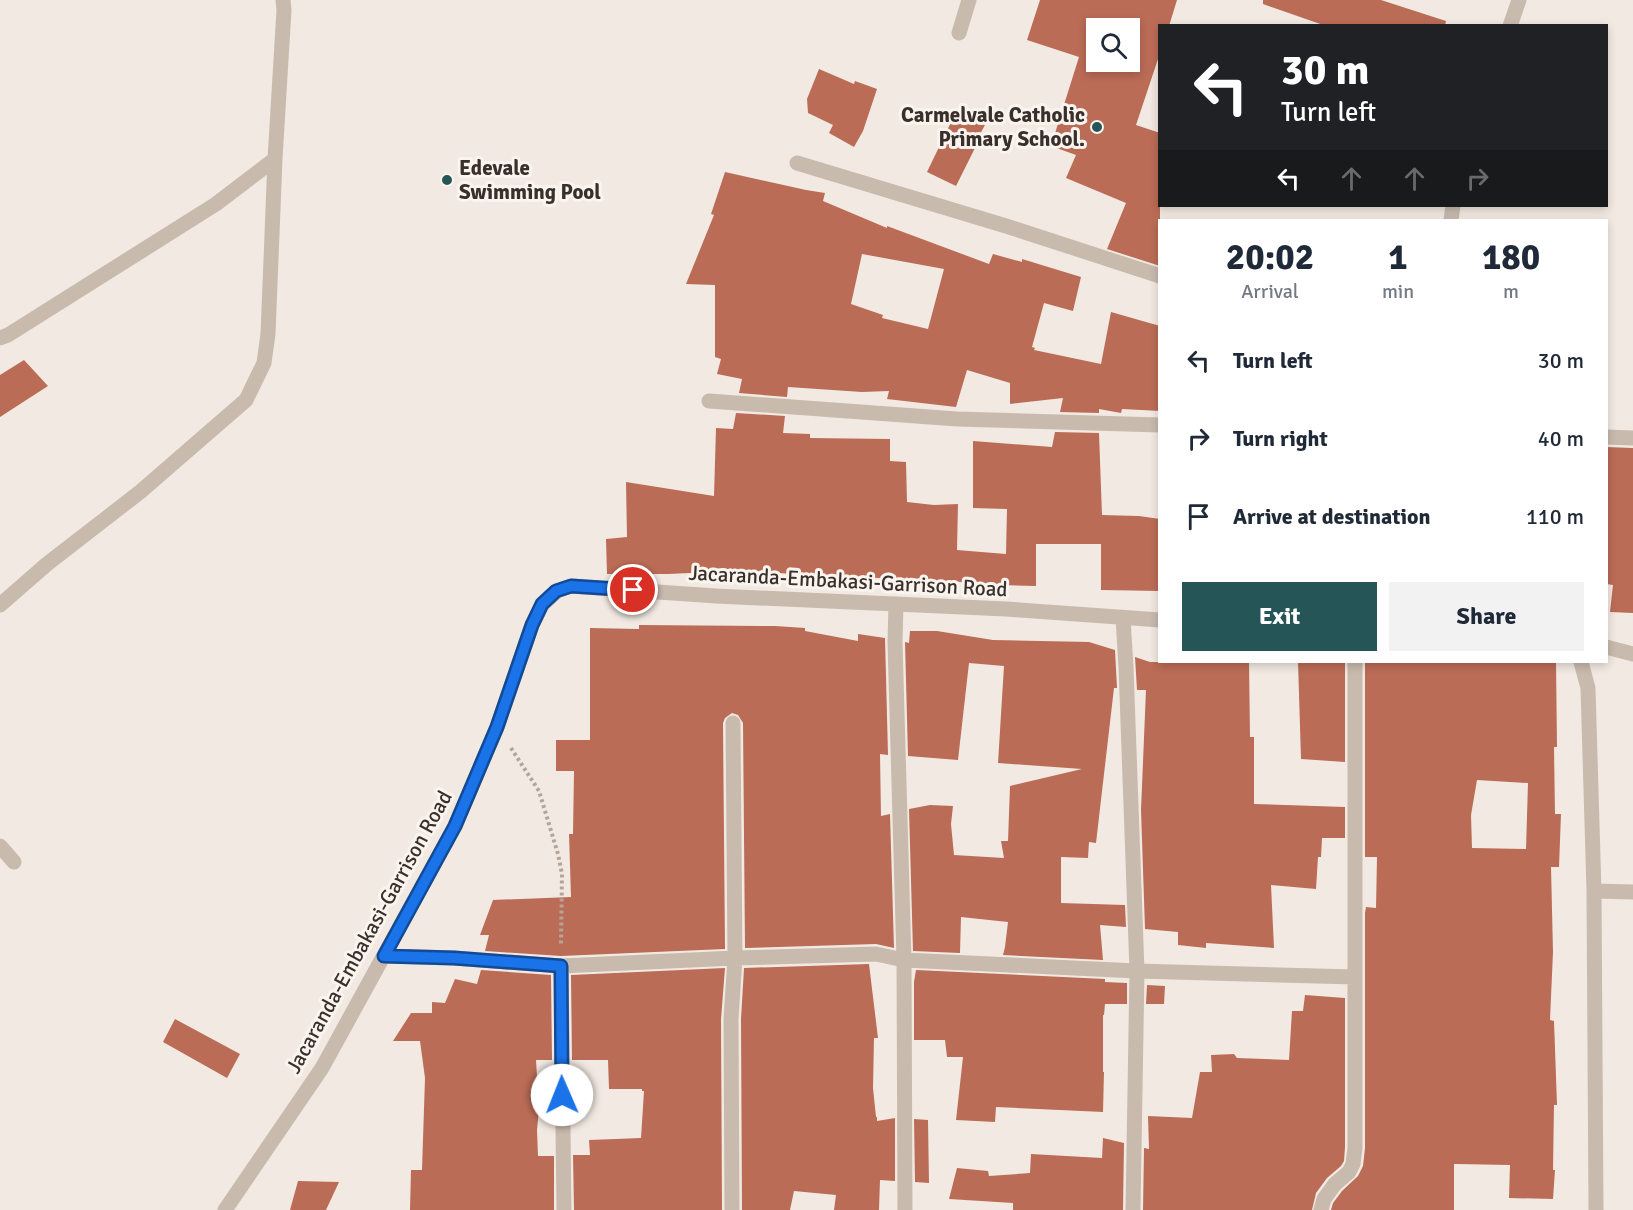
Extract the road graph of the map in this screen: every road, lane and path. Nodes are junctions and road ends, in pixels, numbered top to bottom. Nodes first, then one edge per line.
1 (283, 0) edge
2 (969, 0) edge
3 (1519, 0) edge
4 (1511, 24) edge
5 (959, 33) dead end
6 (275, 159) junction
7 (797, 162) dead end
8 (1158, 275) edge
9 (0, 338) edge
10 (709, 401) dead end
11 (1158, 426) edge
12 (1608, 437) edge
13 (1633, 438) edge
14 (896, 604) junction
15 (0, 605) edge
16 (1123, 618) junction
17 (1158, 620) edge
18 (1608, 648) edge
19 (1633, 654) edge
20 (1354, 663) edge
21 (1581, 663) edge
22 (733, 723) dead end
23 (497, 727) junction
24 (0, 846) edge
25 (14, 862) dead end
26 (1594, 891) junction
27 (1633, 892) edge
28 (384, 956) junction
29 (735, 958) junction
30 (904, 960) junction
31 (561, 966) junction
32 (1137, 971) junction
33 (1355, 977) junction
34 (225, 1210) edge
35 (564, 1210) edge
36 (732, 1210) edge
37 (904, 1210) edge
38 (1133, 1210) edge
39 (1321, 1210) edge
40 (1596, 1210) edge

1 - 6 street
2 - 5 street
3 - 4 street
6 - 9 street
6 - 15 street
7 - 8 street
10 - 11 street
12 - 13 street
14 - 16 street, Jacaranda-Embakasi-Garrison Road
14 - 23 street, Jacaranda-Embakasi-Garrison Road
14 - 30 street
16 - 17 street, Jacaranda-Embakasi-Garrison Road
16 - 32 street
18 - 19 street
20 - 33 street
21 - 26 street
22 - 29 street
23 - 28 street, Jacaranda-Embakasi-Garrison Road
23 - 31 path
24 - 25 street
26 - 27 street
26 - 40 street
28 - 31 street
28 - 34 street, Jacaranda-Embakasi-Garrison Road
29 - 30 street
29 - 31 street
29 - 36 street
30 - 32 street
30 - 37 street
31 - 35 street
32 - 33 street
32 - 38 street
33 - 39 street

